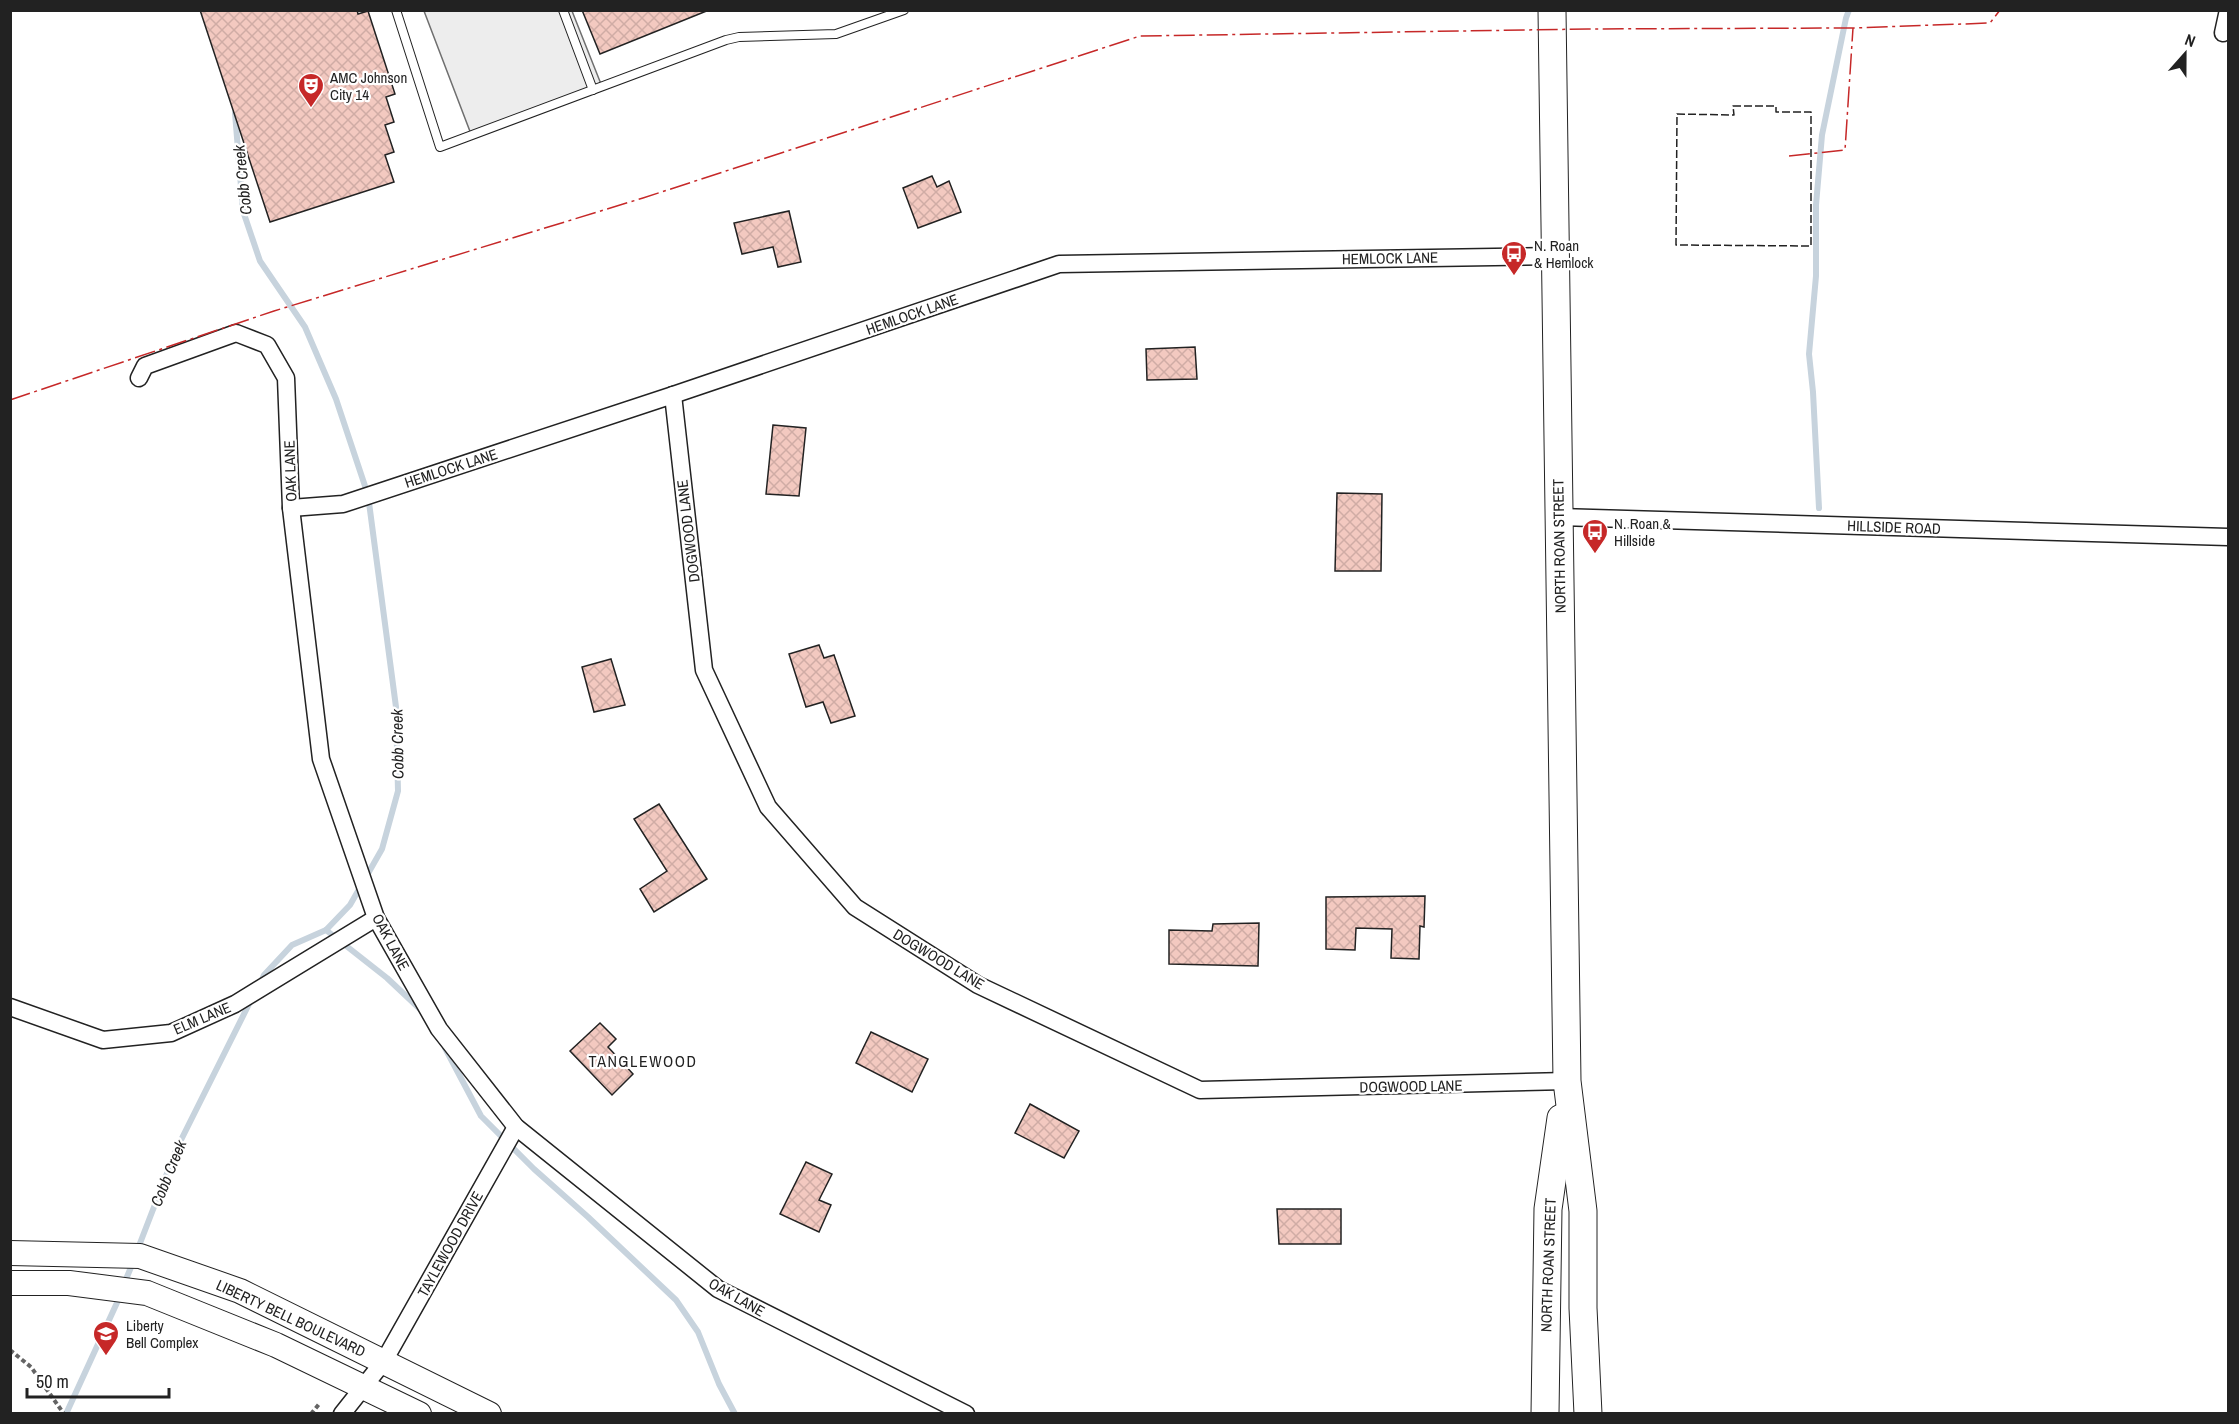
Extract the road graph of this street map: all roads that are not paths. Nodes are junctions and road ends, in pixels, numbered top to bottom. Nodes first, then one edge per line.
1 (396, 10) edge
2 (563, 10) edge
3 (904, 10) edge
4 (1552, 10) edge
5 (2228, 10) edge
6 (2223, 33) dead end
7 (593, 90) junction
8 (1556, 256) junction
9 (139, 378) dead end
10 (673, 395) junction
11 (291, 508) junction
12 (1559, 517) junction
13 (2229, 537) edge
14 (376, 918) junction
15 (10, 1006) edge
16 (1567, 1081) junction
17 (516, 1127) junction
18 (10, 1253) edge
19 (10, 1283) edge
20 (384, 1361) junction
21 (364, 1386) junction
22 (342, 1413) edge
23 (419, 1413) edge
24 (489, 1413) edge
25 (966, 1413) edge
26 (1545, 1413) edge
27 (1588, 1413) edge

1 - 7 lane
2 - 7 lane
3 - 7 lane
4 - 8 main road, NORTH ROAN STREET
5 - 6 street
8 - 10 street, HEMLOCK LANE
8 - 12 main road, NORTH ROAN STREET
9 - 11 street, OAK LANE
10 - 11 street, HEMLOCK LANE
10 - 16 street, DOGWOOD LANE
11 - 14 street, OAK LANE
12 - 13 street, HILLSIDE ROAD
12 - 16 main road, NORTH ROAN STREET
14 - 15 street, ELM LANE
14 - 17 street, OAK LANE
16 - 26 main road, NORTH ROAN STREET
16 - 27 main road, NORTH ROAN STREET
17 - 20 street, TAYLEWOOD DRIVE
17 - 25 street, OAK LANE
18 - 20 street, LIBERTY BELL BOULEVARD
19 - 21 street, LIBERTY BELL BOULEVARD
20 - 21 street, TAYLEWOOD DRIVE
20 - 24 street, LIBERTY BELL BOULEVARD
21 - 22 street, TAYLEWOOD DRIVE
21 - 23 street, LIBERTY BELL BOULEVARD

